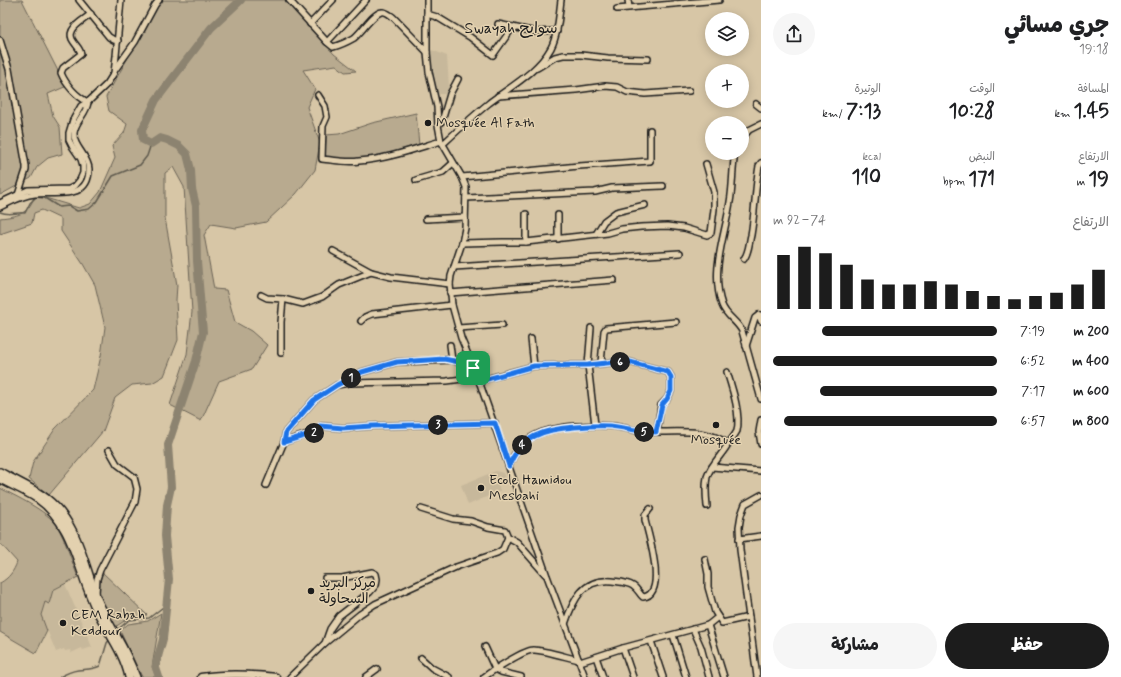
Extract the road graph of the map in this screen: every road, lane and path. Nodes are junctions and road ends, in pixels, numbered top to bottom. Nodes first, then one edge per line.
1 (79, 0) edge
2 (121, 0) edge
3 (159, 0) edge
4 (289, 0) edge
5 (298, 0) edge
6 (333, 0) edge
7 (366, 0) edge
8 (561, 0) edge
9 (628, 0) edge
10 (719, 0) edge
11 (426, 1) edge
12 (294, 5) junction
13 (629, 7) junction
14 (617, 9) dead end
15 (91, 14) junction
16 (426, 14) junction
17 (310, 24) junction
18 (498, 24) dead end
19 (513, 27) junction
20 (557, 31) junction
21 (0, 40) edge
22 (118, 41) junction
23 (327, 42) junction
24 (427, 52) junction
25 (648, 59) dead end
26 (532, 71) junction
27 (114, 73) junction
28 (458, 79) dead end
29 (689, 91) dead end
30 (318, 95) dead end
31 (498, 96) junction
32 (88, 102) junction
33 (761, 124) edge
34 (438, 125) junction
35 (650, 130) dead end
36 (749, 131) edge
37 (442, 142) junction
38 (734, 160) edge
39 (453, 163) junction
40 (761, 163) edge
41 (706, 164) dead end
42 (462, 177) junction
43 (416, 180) dead end
44 (663, 186) dead end
45 (19, 194) junction
46 (466, 198) junction
47 (17, 200) junction
48 (0, 204) edge
49 (645, 205) dead end
50 (0, 207) edge
51 (526, 214) dead end
52 (558, 215) dead end
53 (465, 217) junction
54 (754, 217) junction
55 (761, 217) edge
56 (426, 219) dead end
57 (596, 234) junction
58 (558, 238) junction
59 (526, 242) junction
60 (462, 243) junction
61 (333, 251) dead end
62 (680, 253) dead end
63 (744, 259) dead end
64 (454, 267) junction
65 (371, 272) junction
66 (614, 280) dead end
67 (450, 284) junction
68 (450, 294) junction
69 (261, 295) dead end
70 (283, 299) junction
71 (452, 305) junction
72 (760, 315) edge
73 (361, 321) dead end
74 (761, 321) edge
75 (676, 322) dead end
76 (502, 325) dead end
77 (458, 328) junction
78 (591, 328) dead end
79 (531, 339) dead end
80 (450, 345) dead end
81 (746, 346) junction
82 (281, 353) dead end
83 (452, 360) junction
84 (602, 364) junction
85 (588, 365) junction
86 (534, 366) junction
87 (473, 368) junction
88 (727, 372) dead end
89 (478, 379) junction
90 (337, 385) junction
91 (761, 399) edge
92 (761, 420) edge
93 (495, 423) junction
94 (595, 425) junction
95 (656, 432) junction
96 (284, 442) junction
97 (728, 444) junction
98 (761, 444) edge
99 (109, 450) dead end
100 (509, 466) junction
101 (712, 467) junction
102 (761, 471) edge
103 (0, 472) edge
104 (0, 479) edge
105 (266, 485) dead end
106 (761, 495) edge
107 (707, 506) dead end
108 (421, 509) dead end
109 (650, 509) dead end
110 (761, 536) edge
111 (508, 537) junction
112 (739, 539) junction
113 (705, 558) dead end
114 (547, 576) junction
115 (325, 578) dead end
116 (96, 594) junction
117 (718, 617) junction
118 (749, 617) junction
119 (565, 625) junction
120 (708, 625) junction
121 (110, 628) junction
122 (693, 629) junction
123 (673, 635) junction
124 (651, 641) junction
125 (118, 643) junction
126 (325, 643) junction
127 (485, 647) dead end
128 (623, 648) junction
129 (596, 657) junction
130 (421, 658) dead end
131 (579, 661) junction
132 (377, 669) dead end
133 (495, 669) junction
134 (129, 677) edge
135 (136, 677) edge
136 (201, 677) edge
137 (276, 677) edge
138 (290, 677) edge
139 (366, 677) edge
140 (449, 677) edge
141 (484, 677) edge
142 (521, 677) edge
143 (585, 677) edge
144 (603, 677) edge
145 (633, 677) edge
146 (663, 677) edge
147 (686, 677) edge
148 (709, 677) edge
149 (724, 677) edge
150 (757, 677) edge

1 - 15 street
2 - 22 street
3 - 27 street
4 - 12 street
5 - 12 street
6 - 17 street
7 - 23 street
8 - 20 street
9 - 13 street
10 - 13 street
11 - 16 street
12 - 17 street
13 - 14 street
15 - 22 street
15 - 32 street
16 - 19 street
16 - 24 street
17 - 23 street
18 - 19 street
19 - 20 street
20 - 26 street
21 - 45 street
22 - 27 street
23 - 24 street
24 - 34 street
25 - 26 street
26 - 31 street
27 - 32 street
28 - 34 street
29 - 31 street
30 - 37 street
31 - 37 street
32 - 45 street
32 - 47 street
33 - 36 street
34 - 37 street
35 - 42 street
37 - 39 street
38 - 81 street
39 - 42 street
39 - 43 street
40 - 54 street
41 - 57 street
42 - 46 street
44 - 46 street
45 - 47 street
45 - 48 street
46 - 53 street
47 - 50 street
49 - 57 street
51 - 59 street
52 - 58 street
53 - 56 street
53 - 60 street
54 - 55 street
54 - 63 street
57 - 58 street
58 - 59 street
59 - 60 street
60 - 64 street
61 - 65 street
62 - 64 street
64 - 67 street
65 - 67 street
65 - 70 street
66 - 68 street
67 - 68 street
68 - 71 street
69 - 70 street
70 - 82 street
71 - 73 street
71 - 77 street
72 - 74 street
72 - 81 street
75 - 84 street
76 - 77 street
77 - 87 street
78 - 85 street
79 - 86 street
80 - 83 street
81 - 91 street
83 - 87 street
83 - 90 street
84 - 85 street
84 - 95 street
85 - 86 street
85 - 94 street
86 - 89 street
87 - 89 street
88 - 97 street
89 - 90 street
89 - 93 street
90 - 96 street
92 - 98 street
93 - 96 street
93 - 100 street
94 - 95 street
94 - 100 street
95 - 97 street
96 - 105 street
97 - 101 street
99 - 116 street
100 - 114 street
101 - 102 street
101 - 107 street
103 - 116 highway
104 - 121 highway
106 - 112 street
108 - 111 street
109 - 119 street
110 - 112 street
111 - 114 street
111 - 126 street
112 - 118 street
113 - 117 street
114 - 119 street
115 - 126 street
116 - 121 highway
117 - 118 street
117 - 120 street
118 - 150 street
119 - 131 street
120 - 122 street
120 - 149 street
121 - 125 highway
122 - 123 street
122 - 148 street
123 - 124 street
123 - 147 street
124 - 128 street
124 - 146 street
125 - 134 highway
125 - 135 highway
126 - 138 street
127 - 133 street
128 - 129 street
128 - 145 street
129 - 131 street
129 - 144 street
130 - 140 street
131 - 133 street
131 - 143 street
132 - 139 street
133 - 141 street
133 - 142 street
136 - 137 main road

